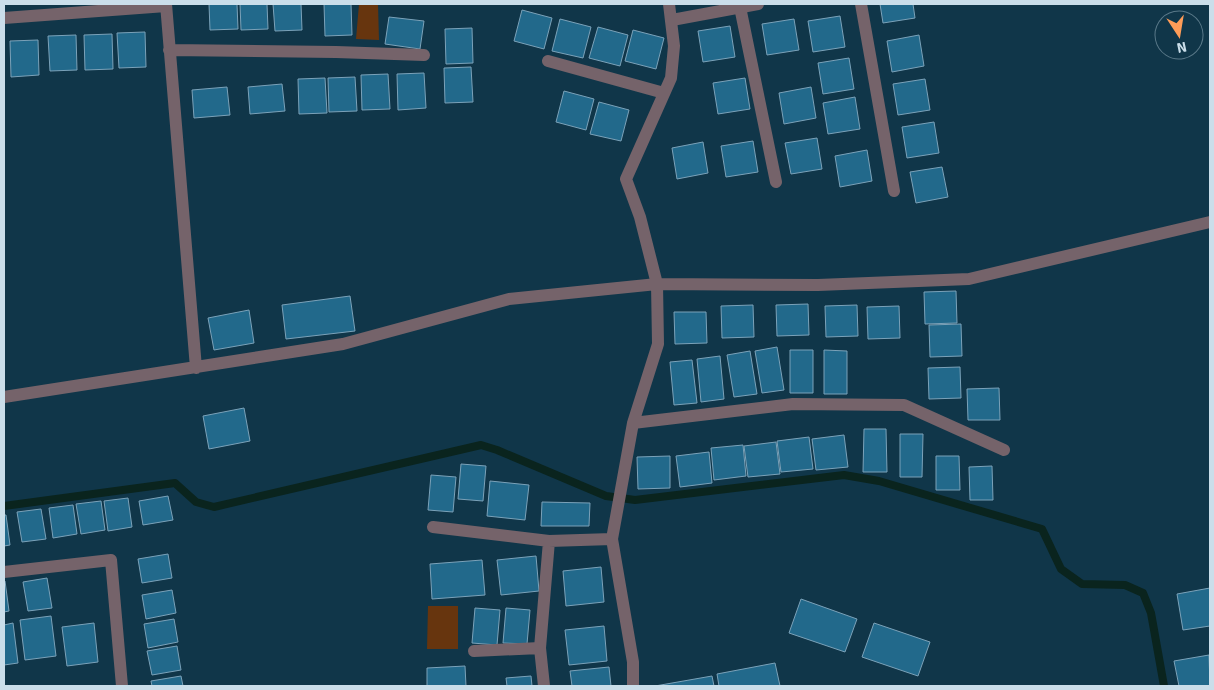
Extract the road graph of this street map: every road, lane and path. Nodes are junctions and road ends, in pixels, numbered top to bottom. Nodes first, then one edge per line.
1 (670, 4) edge
2 (758, 4) edge
3 (861, 4) edge
4 (166, 5) edge
5 (740, 7) junction
6 (4, 18) edge
7 (672, 20) junction
8 (169, 50) junction
9 (424, 55) dead end
10 (548, 61) dead end
11 (664, 93) junction
12 (776, 182) dead end
13 (894, 191) dead end
14 (1210, 222) edge
15 (657, 284) junction
16 (196, 368) junction
17 (4, 397) edge
18 (633, 423) junction
19 (1004, 450) dead end
20 (433, 527) dead end
21 (612, 539) junction
22 (549, 541) junction
23 (4, 572) edge
24 (540, 648) junction
25 (474, 651) dead end
26 (120, 686) edge
27 (544, 686) edge
28 (633, 686) edge

1 - 7 street
2 - 5 street
3 - 13 street
4 - 6 street
4 - 8 street
5 - 7 street
5 - 12 street
7 - 11 street
8 - 9 street
8 - 16 street
10 - 11 street
11 - 15 street
14 - 15 street
15 - 16 street
15 - 18 street
16 - 17 street
18 - 19 street
18 - 21 street
20 - 22 street
21 - 22 street
21 - 28 street
22 - 24 street
23 - 26 street
24 - 25 street
24 - 27 street

